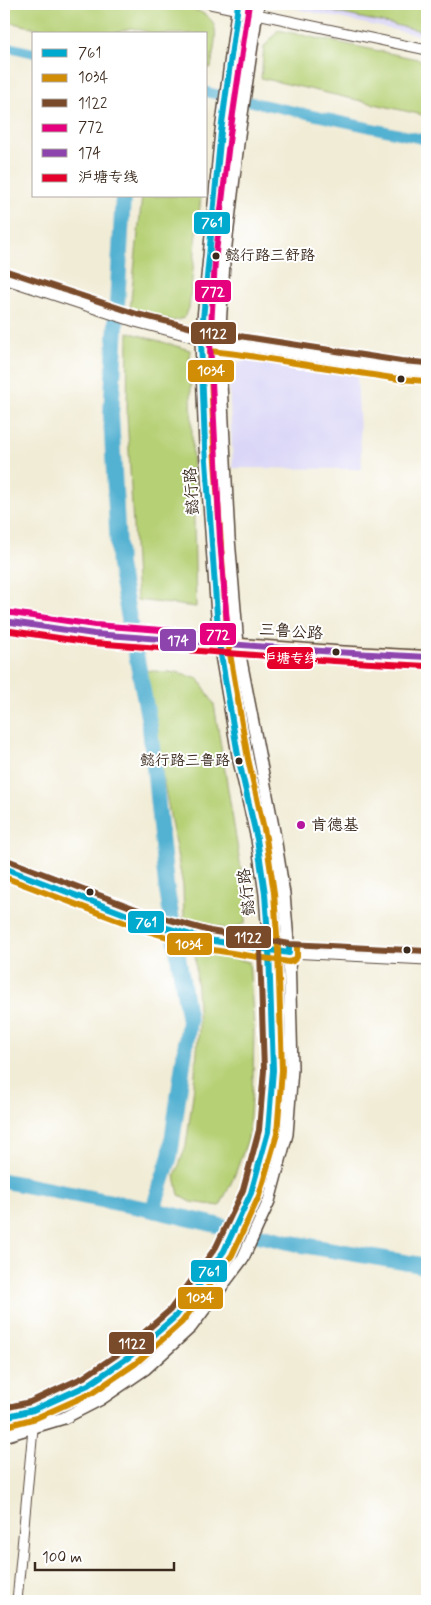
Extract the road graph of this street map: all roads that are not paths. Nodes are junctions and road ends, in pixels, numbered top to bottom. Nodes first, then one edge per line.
1 (210, 4) edge
2 (237, 6) edge
3 (257, 9) edge
4 (427, 50) edge
5 (4, 279) edge
6 (201, 340) junction
7 (219, 344) junction
8 (427, 372) edge
9 (4, 621) edge
10 (219, 643) junction
11 (238, 644) junction
12 (427, 656) edge
13 (4, 868) edge
14 (269, 950) junction
15 (289, 953) junction
16 (427, 960) edge
17 (33, 1410) junction
18 (4, 1417) edge
19 (32, 1428) junction
20 (4, 1436) edge
21 (17, 1601) edge

1 - 2 street
2 - 3 street
2 - 6 street, 懿行路
3 - 4 street
3 - 7 street, 懿行路
5 - 6 street
6 - 7 street
6 - 10 street, 懿行路
7 - 8 street
7 - 11 street, 懿行路
9 - 10 main road, 三鲁公路
10 - 11 main road, 三鲁公路
10 - 14 street, 懿行路
11 - 12 main road, 三鲁公路
11 - 15 street, 懿行路
13 - 14 street
14 - 15 street
14 - 17 street, 懿行路
15 - 16 street
15 - 19 street, 懿行路
17 - 18 street, 懿行路
17 - 19 street
19 - 20 street
19 - 21 street

